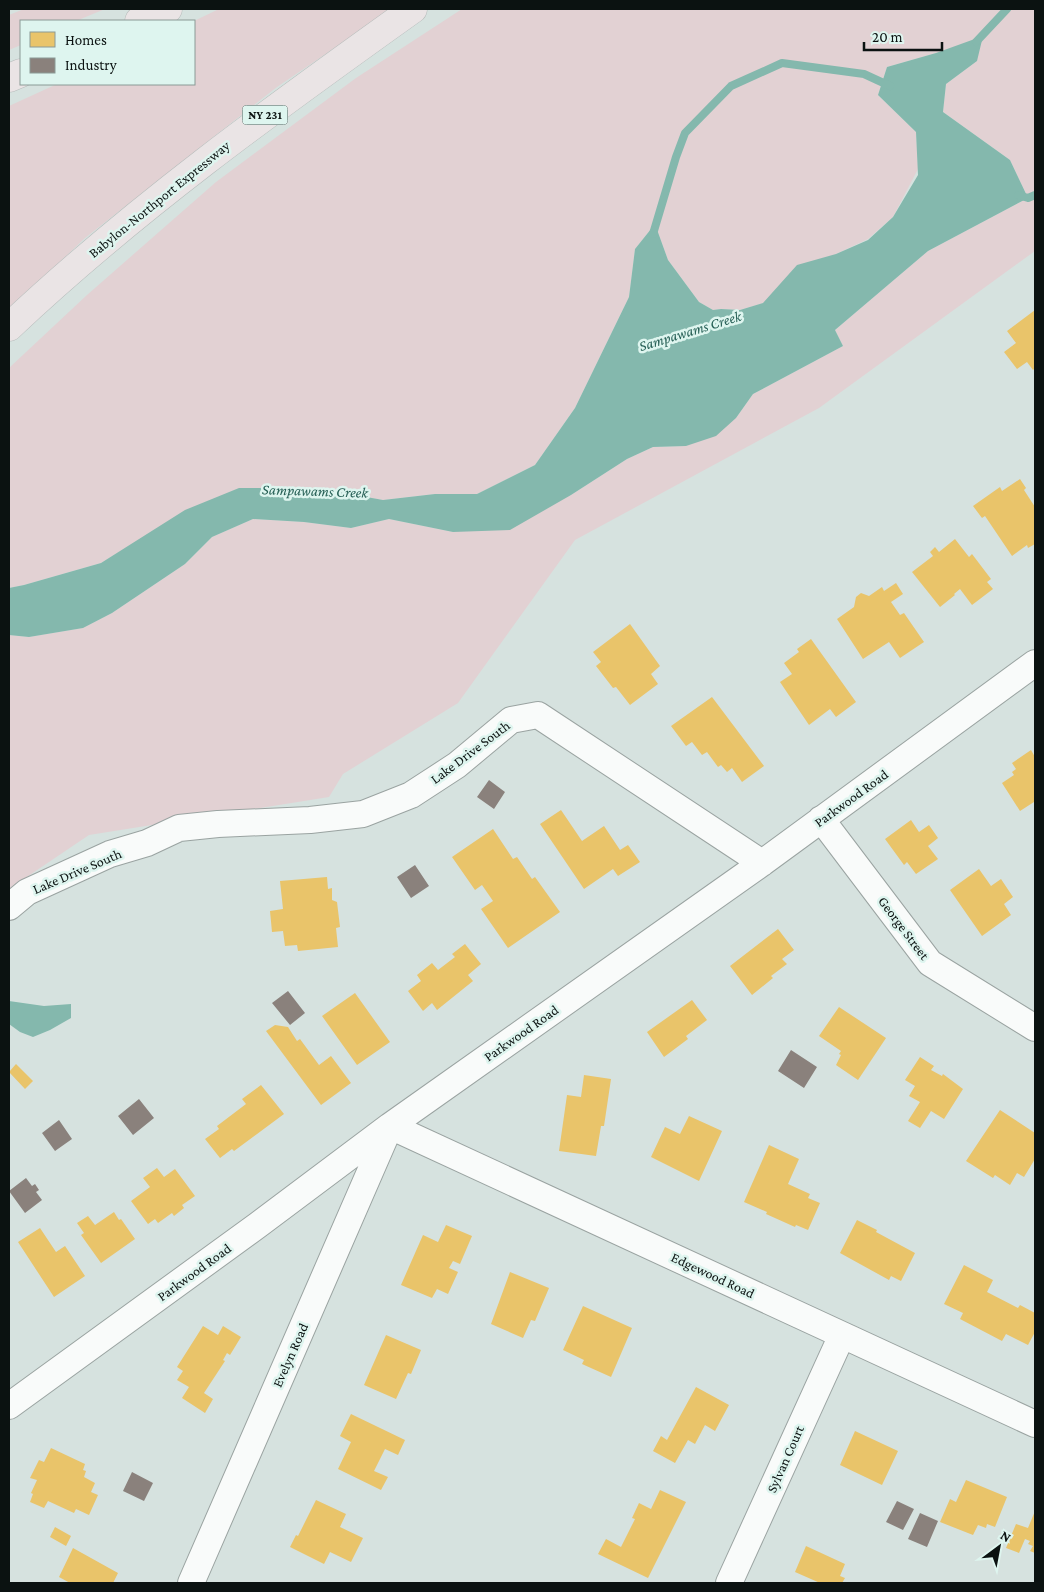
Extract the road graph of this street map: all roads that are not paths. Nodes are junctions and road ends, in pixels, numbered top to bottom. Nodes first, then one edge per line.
1 (168, 9) edge
2 (413, 9) edge
3 (141, 20) edge
4 (9, 327) edge
5 (1035, 663) edge
6 (821, 819) junction
7 (762, 863) junction
8 (9, 907) edge
9 (1035, 1028) edge
10 (390, 1126) junction
11 (842, 1335) junction
12 (9, 1406) edge
13 (1035, 1424) edge
14 (191, 1583) edge
15 (729, 1583) edge

1 - 3 main road
2 - 4 main road, Babylon-Northport Expressway / NY 231
5 - 6 street, Parkwood Road
6 - 7 street, Parkwood Road
6 - 9 street, George Street
7 - 8 street, Lake Drive South
7 - 10 street, Parkwood Road
10 - 11 street, Edgewood Road
10 - 12 street, Parkwood Road
10 - 14 street, Evelyn Road
11 - 13 street, Edgewood Road
11 - 15 street, Sylvan Court

